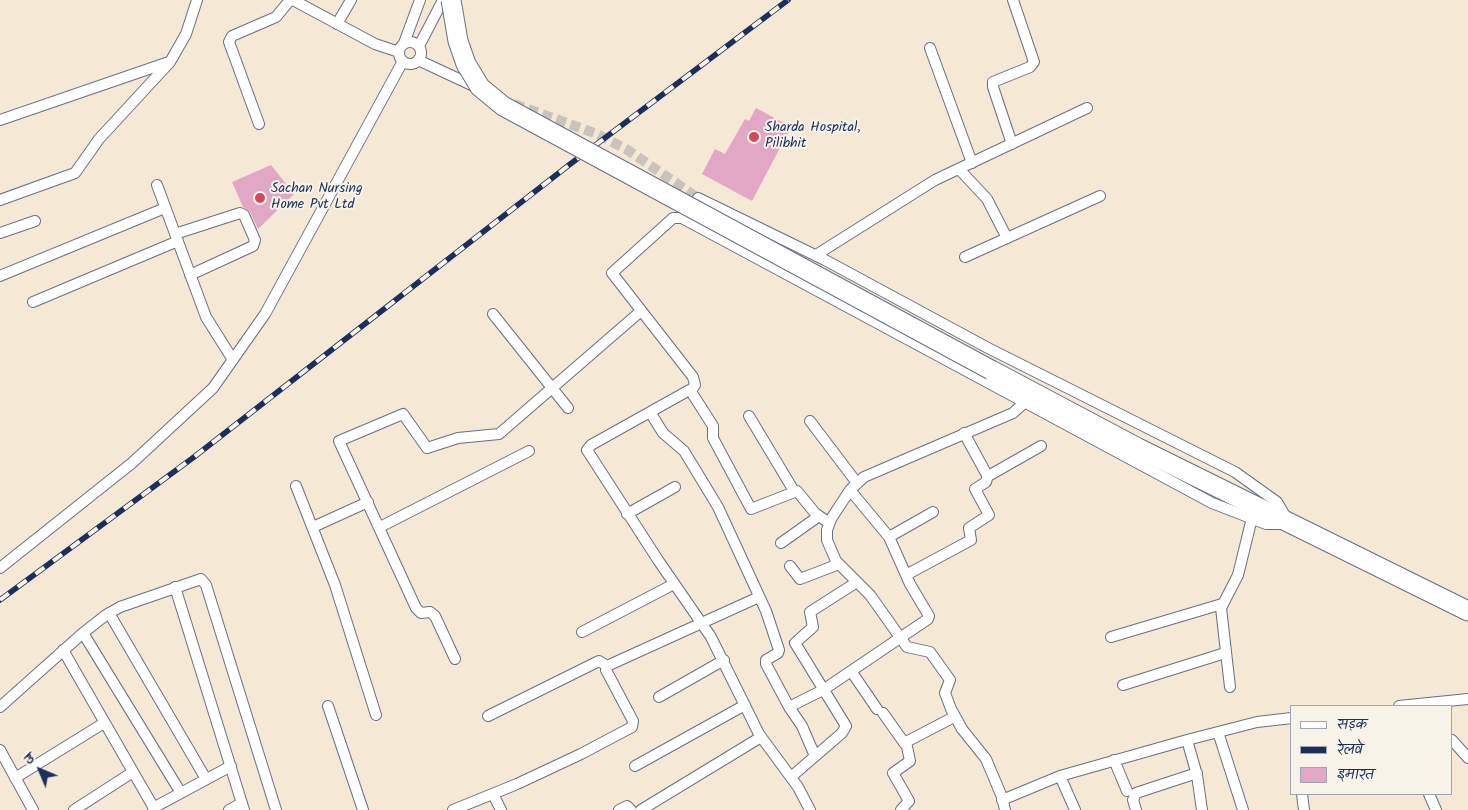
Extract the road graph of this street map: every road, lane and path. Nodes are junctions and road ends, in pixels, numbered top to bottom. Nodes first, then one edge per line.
1 (197, 0) edge
2 (292, 0) edge
3 (351, 0) edge
4 (420, 0) edge
5 (443, 0) edge
6 (451, 0) edge
7 (1013, 0) edge
8 (337, 24) junction
9 (418, 46) junction
10 (930, 48) dead end
11 (402, 52) junction
12 (418, 60) junction
13 (170, 62) junction
14 (506, 101) tunnel mouth
15 (1087, 108) dead end
16 (0, 120) edge
17 (259, 124) dead end
18 (1012, 144) junction
19 (972, 163) junction
20 (959, 169) junction
21 (157, 185) dead end
22 (1100, 196) dead end
23 (698, 198) tunnel mouth
24 (0, 200) edge
25 (165, 208) junction
26 (35, 221) dead end
27 (0, 233) edge
28 (176, 238) junction
29 (1007, 238) junction
30 (816, 256) junction
31 (966, 257) dead end
32 (190, 275) junction
33 (0, 276) edge
34 (33, 302) dead end
35 (641, 311) junction
36 (494, 314) dead end
37 (233, 360) junction
38 (552, 387) junction
39 (690, 390) junction
40 (1024, 403) junction
41 (568, 408) dead end
42 (650, 412) junction
43 (749, 416) dead end
44 (810, 421) dead end
45 (964, 434) junction
46 (1041, 446) dead end
47 (529, 451) dead end
48 (988, 475) junction
49 (296, 486) dead end
50 (853, 486) junction
51 (675, 487) dead end
52 (794, 491) junction
53 (368, 502) junction
54 (933, 512) dead end
55 (627, 514) junction
56 (819, 516) junction
57 (1252, 518) junction
58 (829, 523) junction
59 (1290, 524) junction
60 (313, 527) junction
61 (380, 527) junction
62 (889, 537) junction
63 (781, 543) dead end
64 (839, 564) junction
65 (790, 566) dead end
66 (0, 568) edge
67 (906, 575) junction
68 (857, 582) junction
69 (674, 584) junction
70 (175, 587) junction
71 (759, 596) junction
72 (1222, 604) junction
73 (1468, 611) edge
74 (109, 613) junction
75 (700, 622) junction
76 (582, 632) dead end
77 (83, 633) junction
78 (1111, 637) dead end
79 (900, 638) junction
80 (63, 650) junction
81 (1225, 653) junction
82 (455, 659) dead end
83 (724, 660) junction
84 (607, 666) junction
85 (851, 671) junction
86 (1123, 685) dead end
87 (1230, 687) dead end
88 (823, 690) junction
89 (659, 697) dead end
90 (1468, 699) edge
91 (745, 705) junction
92 (1422, 705) edge
93 (328, 706) dead end
94 (789, 707) junction
95 (0, 708) edge
96 (376, 715) dead end
97 (488, 716) dead end
98 (954, 716) junction
99 (1290, 718) edge
100 (104, 722) junction
101 (1218, 732) junction
102 (761, 737) junction
103 (1187, 740) junction
104 (1453, 741) edge
105 (905, 744) junction
106 (0, 750) edge
107 (816, 756) junction
108 (1468, 758) edge
109 (1114, 760) junction
110 (231, 766) junction
111 (635, 766) dead end
112 (133, 772) junction
113 (1196, 773) junction
114 (1060, 776) junction
115 (791, 777) junction
116 (15, 778) junction
117 (206, 780) junction
118 (1127, 790) dead end
119 (181, 793) junction
120 (493, 794) junction
121 (1302, 795) edge
122 (1428, 795) edge
123 (1004, 805) edge
124 (243, 806) edge
125 (154, 809) edge
126 (33, 810) edge
127 (74, 810) edge
128 (229, 810) edge
129 (276, 810) edge
130 (364, 810) edge
131 (453, 810) edge
132 (501, 810) edge
133 (619, 810) edge
134 (631, 810) edge
135 (641, 810) edge
136 (810, 810) edge
137 (901, 810) edge
138 (1075, 810) edge
139 (1136, 810) edge
140 (1202, 810) edge
141 (1243, 810) edge
142 (1304, 810) edge
143 (1436, 810) edge

1 - 13 street
2 - 8 street
2 - 17 street
3 - 8 street
4 - 11 street
5 - 9 street
6 - 59 highway, bridge
7 - 18 street
8 - 11 street
9 - 11 street
9 - 12 street
10 - 19 street
11 - 12 street
11 - 37 street
12 - 14 street
13 - 16 street
13 - 24 street
15 - 18 street
18 - 19 street
19 - 20 street
20 - 29 street
20 - 30 street
21 - 25 street
22 - 29 street
23 - 30 street
25 - 28 street
25 - 33 street
26 - 27 street
28 - 32 street
28 - 32 street
28 - 34 street
29 - 31 street
30 - 59 street
32 - 37 street
35 - 38 street
35 - 39 street
35 - 40 street
36 - 38 street
37 - 66 street
38 - 41 street
38 - 53 street
39 - 42 street
39 - 52 street
40 - 45 street
40 - 57 street
42 - 55 street
42 - 71 street
43 - 52 street
44 - 50 street
45 - 48 street
45 - 50 street
46 - 48 street
47 - 61 street
48 - 67 street
49 - 60 street
50 - 58 street
50 - 62 street
51 - 55 street
52 - 56 street
53 - 60 street
53 - 61 street
54 - 62 street
55 - 69 street
56 - 58 street
56 - 63 street
57 - 59 street
57 - 72 street
58 - 64 street
59 - 73 highway
60 - 96 street
61 - 82 street
62 - 67 street
64 - 65 street
64 - 68 street
67 - 79 street
68 - 79 street
68 - 88 street
69 - 75 street
69 - 76 street
70 - 74 street
70 - 110 street
70 - 129 street
71 - 75 street
71 - 94 street
72 - 78 street
72 - 81 street
74 - 77 street
74 - 117 street
75 - 83 street
75 - 84 street
77 - 80 street
77 - 119 street
79 - 85 street
79 - 98 street
80 - 95 street
80 - 100 street
81 - 86 street
81 - 87 street
83 - 89 street
83 - 91 street
84 - 97 street
84 - 120 street
85 - 88 street
85 - 105 street
88 - 94 street
88 - 107 street
90 - 92 street
91 - 102 street
91 - 111 street
93 - 130 street
94 - 107 street
98 - 105 street
98 - 123 street
99 - 101 street
100 - 112 street
100 - 116 street
101 - 103 street
101 - 141 street
102 - 115 street
102 - 135 street
103 - 109 street
103 - 113 street
104 - 108 street
105 - 137 street
106 - 116 street
107 - 115 street
109 - 114 street
109 - 118 street
110 - 117 street
110 - 124 street
112 - 125 street
112 - 127 street
113 - 139 street
113 - 140 street
114 - 123 street
114 - 138 street
115 - 136 street
116 - 126 street
117 - 119 street
119 - 125 street
120 - 131 street
120 - 132 street
121 - 142 street
122 - 143 street
124 - 128 street
133 - 134 street

